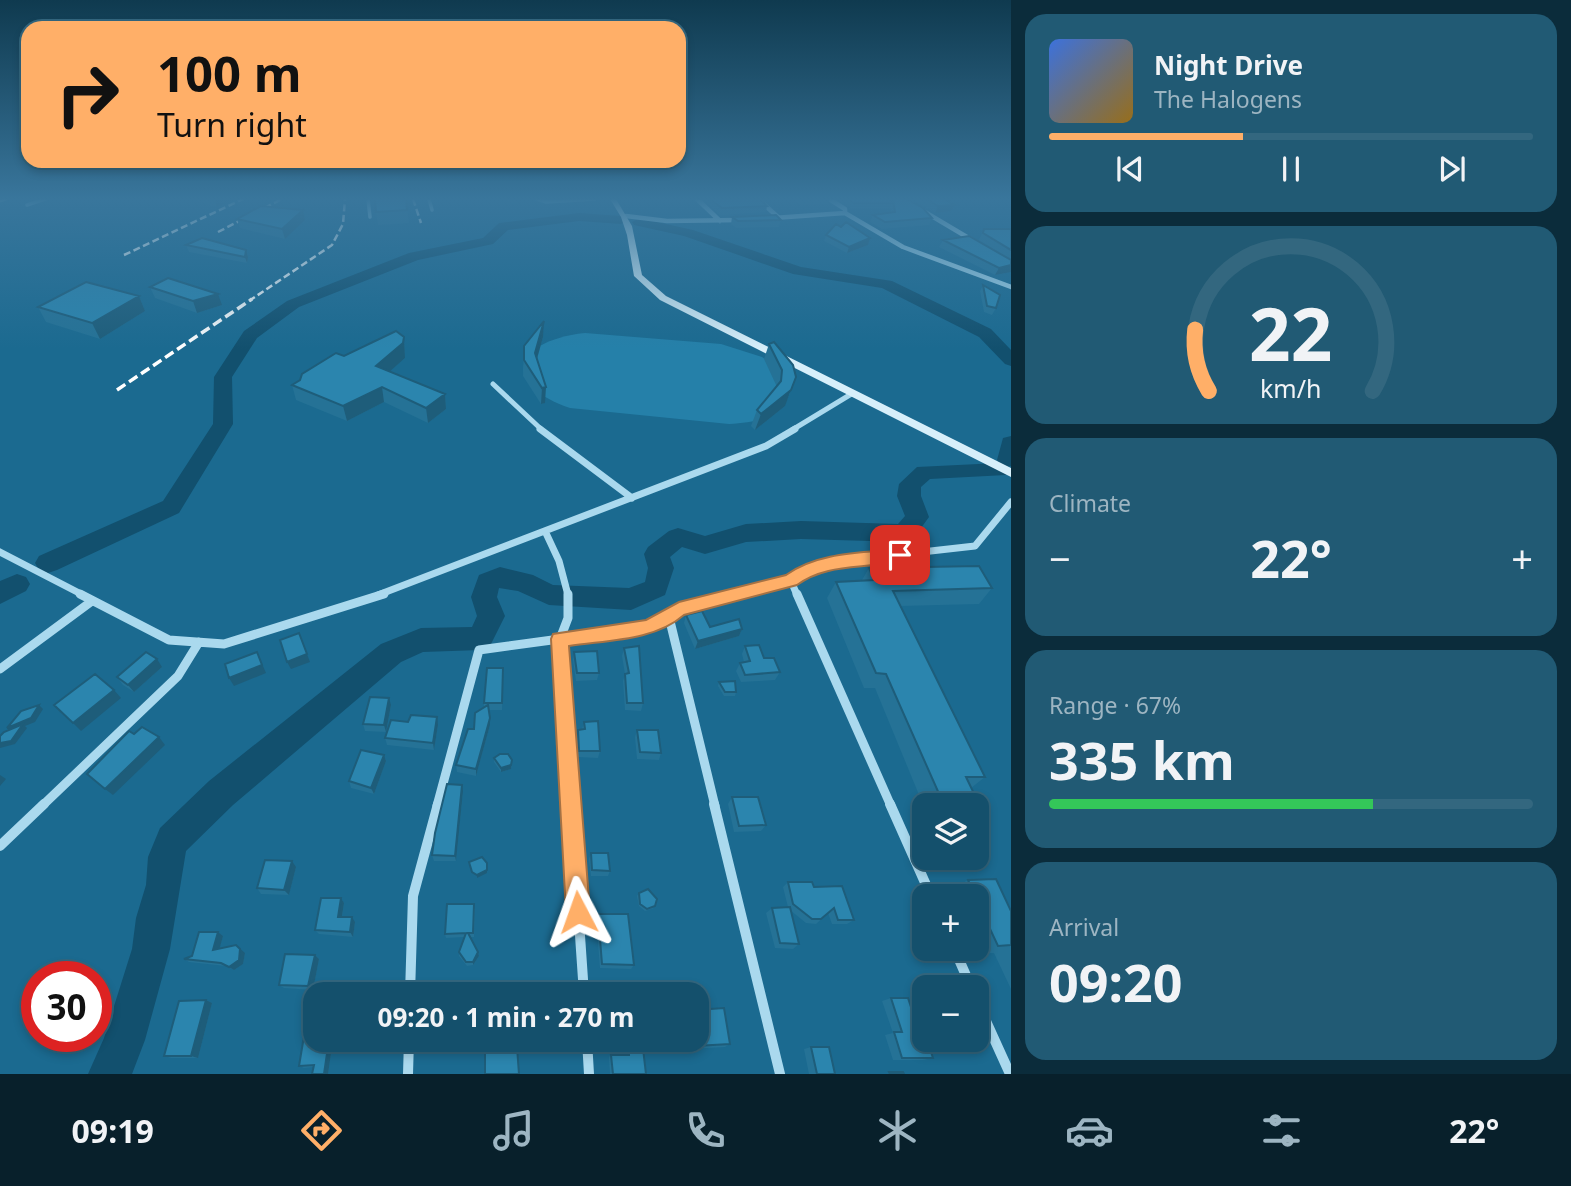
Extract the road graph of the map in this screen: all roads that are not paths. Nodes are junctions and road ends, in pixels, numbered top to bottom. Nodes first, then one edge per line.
1 (636, 249) edge
2 (909, 249) edge
3 (1011, 287) edge
4 (493, 384) dead end
5 (853, 393) junction
6 (1011, 473) edge
7 (632, 498) junction
8 (1011, 502) edge
9 (545, 531) junction
10 (0, 552) edge
11 (791, 581) junction
12 (92, 601) junction
13 (669, 617) junction
14 (560, 639) junction
15 (199, 642) junction
16 (0, 669) edge
17 (0, 846) edge
18 (926, 884) edge
19 (410, 982) edge
20 (583, 982) edge
21 (989, 1028) edge
22 (409, 1052) edge
23 (588, 1052) edge
24 (408, 1074) edge
25 (589, 1074) edge
26 (780, 1074) edge
27 (1010, 1074) edge

1 - 5 street
2 - 3 street
4 - 7 street
5 - 6 street
5 - 7 street
7 - 9 street
8 - 11 street
9 - 14 street
9 - 15 street
10 - 12 street
11 - 13 street
11 - 18 street
12 - 15 street
12 - 16 street
13 - 14 street
13 - 26 street
14 - 19 street
14 - 20 street
15 - 17 street
21 - 27 street
22 - 24 street
23 - 25 street

